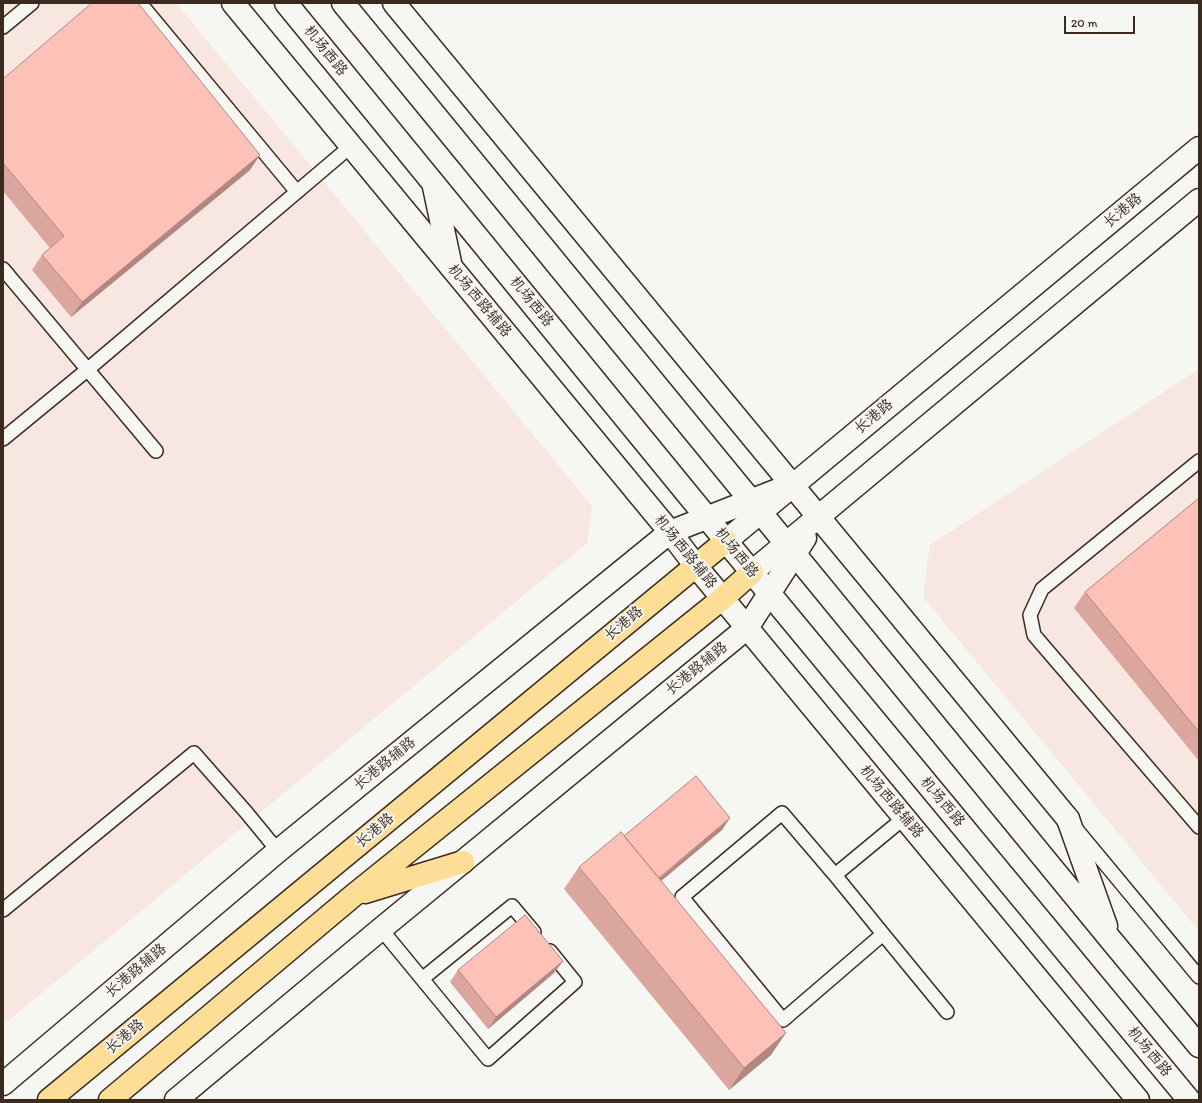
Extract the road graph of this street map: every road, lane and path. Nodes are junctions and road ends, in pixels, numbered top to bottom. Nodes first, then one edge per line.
1 (32, 3) edge
2 (140, 3) edge
3 (233, 3) edge
4 (286, 3) edge
5 (343, 3) edge
6 (394, 3) edge
7 (3, 27) edge
8 (351, 146) junction
9 (1199, 148) edge
10 (433, 184) junction
11 (297, 192) junction
12 (1199, 200) edge
13 (451, 267) junction
14 (3, 269) edge
15 (87, 370) junction
16 (3, 440) edge
17 (156, 451) dead end
18 (1199, 461) edge
19 (792, 485) junction
20 (756, 506) junction
21 (818, 517) junction
22 (708, 518) junction
23 (670, 532) junction
24 (726, 541) junction
25 (790, 549) junction
26 (695, 565) junction
27 (752, 572) junction
28 (769, 592) junction
29 (723, 598) junction
30 (747, 628) junction
31 (904, 818) junction
32 (1068, 819) junction
33 (1199, 827) edge
34 (278, 851) junction
35 (463, 862) junction
36 (835, 875) junction
37 (354, 895) junction
38 (3, 910) edge
39 (381, 929) junction
40 (883, 934) junction
41 (1111, 940) junction
42 (1199, 977) edge
43 (422, 979) junction
44 (947, 1012) dead end
45 (1199, 1046) edge
46 (3, 1084) edge
47 (49, 1100) edge
48 (110, 1100) edge
49 (176, 1100) edge
50 (1138, 1100) edge
51 (1189, 1100) edge

1 - 7 lane
2 - 11 lane
3 - 8 street, 机场西路辅路
4 - 10 street, 机场西路
5 - 20 street
6 - 19 street
8 - 11 lane
8 - 13 street, 机场西路辅路
9 - 19 street, 长港路
10 - 13 street
10 - 22 street, 机场西路
11 - 15 lane
12 - 21 street
13 - 23 street, 机场西路辅路
14 - 15 lane
15 - 16 lane
15 - 17 lane
18 - 33 lane
19 - 20 street, 长港路
19 - 21 street
20 - 22 street, 长港路辅路
20 - 24 street, 长港路
20 - 25 street
21 - 25 street
21 - 32 street
22 - 23 street, 长港路辅路
22 - 24 street, 机场西路
23 - 26 street, 机场西路辅路
23 - 34 street, 长港路辅路
24 - 26 main road, 长港路
24 - 27 street, 机场西路
25 - 27 street
25 - 28 street, 长港路辅路
25 - 41 street
26 - 29 street, 机场西路辅路
26 - 47 main road, 长港路
27 - 28 street, 机场西路
27 - 29 main road
28 - 30 street, 长港路辅路
28 - 51 street, 机场西路
29 - 30 street, 机场西路辅路
29 - 37 main road
30 - 31 street, 机场西路辅路
30 - 35 street, 长港路辅路
31 - 36 lane
31 - 50 street, 机场西路辅路
32 - 41 street
32 - 42 lane
34 - 38 lane
34 - 46 street, 长港路辅路
35 - 37 main road
35 - 39 street, 长港路辅路
36 - 40 lane
36 - 40 lane
37 - 48 main road
39 - 43 lane
39 - 49 street, 长港路辅路
40 - 44 lane
41 - 45 street
43 - 43 lane

